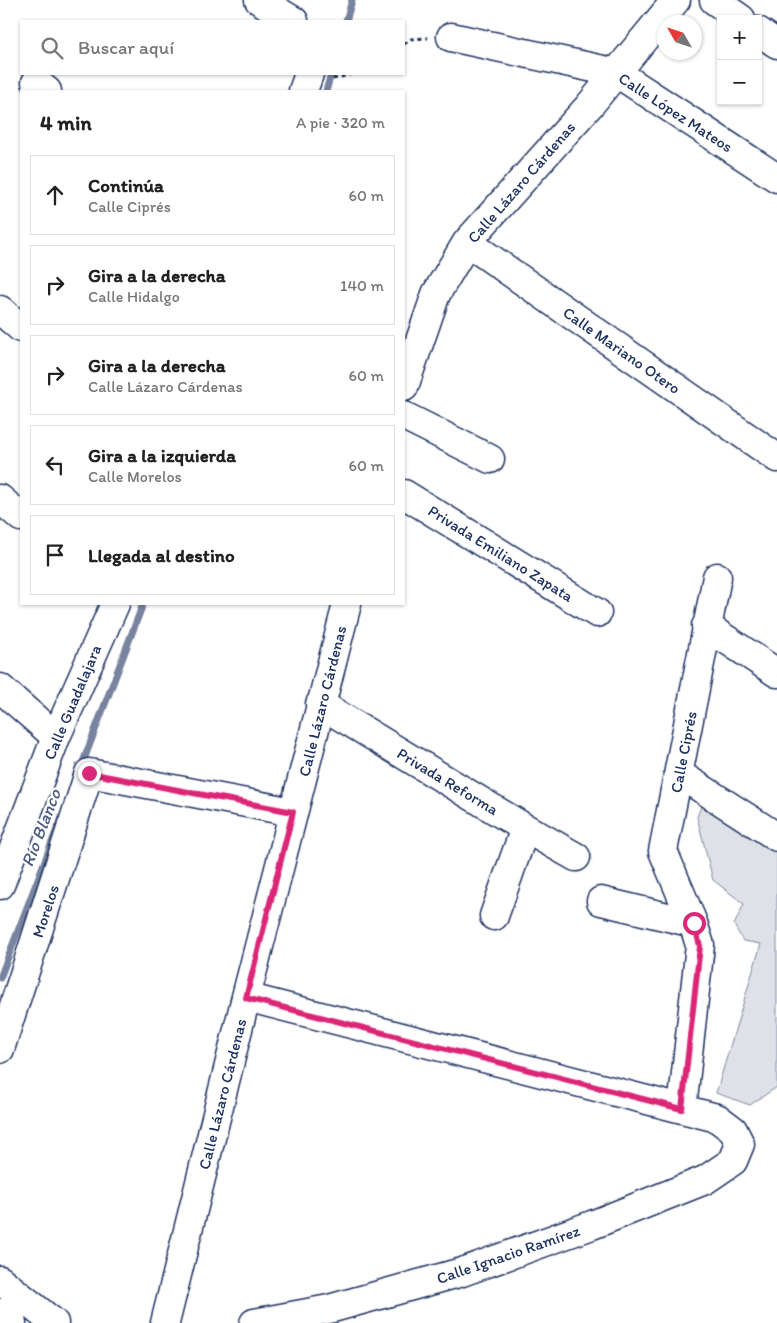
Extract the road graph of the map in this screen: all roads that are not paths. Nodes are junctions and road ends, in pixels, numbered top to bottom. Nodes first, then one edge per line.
1 (259, 0) edge
2 (676, 0) edge
3 (714, 0) edge
4 (295, 14) edge
5 (735, 15) edge
6 (762, 34) edge
7 (451, 37) dead end
8 (777, 44) edge
9 (617, 73) junction
10 (319, 77) edge
11 (303, 90) edge
12 (777, 178) edge
13 (468, 242) junction
14 (0, 310) edge
15 (20, 327) edge
16 (405, 384) edge
17 (405, 416) edge
18 (777, 458) edge
19 (490, 459) dead end
20 (405, 495) edge
21 (0, 499) edge
22 (20, 516) edge
23 (717, 577) dead end
24 (115, 605) edge
25 (347, 605) edge
26 (597, 613) dead end
27 (706, 626) junction
28 (777, 673) edge
29 (0, 688) edge
30 (320, 704) junction
31 (56, 737) junction
32 (679, 774) junction
33 (293, 812) junction
34 (525, 828) junction
35 (777, 837) edge
36 (576, 857) dead end
37 (0, 885) edge
38 (601, 901) dead end
39 (494, 916) dead end
40 (694, 923) junction
41 (246, 998) junction
42 (0, 1049) edge
43 (682, 1109) junction
44 (0, 1280) edge
45 (0, 1313) edge
46 (12, 1323) edge
47 (54, 1323) edge
48 (165, 1323) edge
49 (254, 1323) edge

1 - 4 street
2 - 9 street, Calle Lázaro Cárdenas
3 - 5 street
6 - 8 street
7 - 9 street, Calle López Mateos
9 - 12 street, Calle López Mateos
9 - 13 street, Calle Lázaro Cárdenas
10 - 11 street
13 - 16 street, Calle Lázaro Cárdenas
13 - 18 street, Calle Mariano Otero
14 - 15 street
17 - 19 street
20 - 26 street, Privada Emiliano Zapata
21 - 22 street
23 - 27 street, Calle Ciprés
24 - 31 street, Calle Guadalajara
25 - 30 street, Calle Lázaro Cárdenas
27 - 28 street
27 - 32 street, Calle Ciprés
29 - 31 street
30 - 33 street, Calle Lázaro Cárdenas
30 - 34 street, Privada Reforma
31 - 37 street, Calle Guadalajara
32 - 35 street
32 - 40 street, Calle Ciprés
33 - 41 street, Calle Lázaro Cárdenas
33 - 42 street, Morelos
34 - 36 street, Privada Reforma
34 - 39 street
38 - 40 street
40 - 43 street, Calle Ciprés
41 - 43 street
41 - 48 street, Calle Lázaro Cárdenas
43 - 49 street, Calle Ignacio Ramírez
44 - 47 street
45 - 46 street

